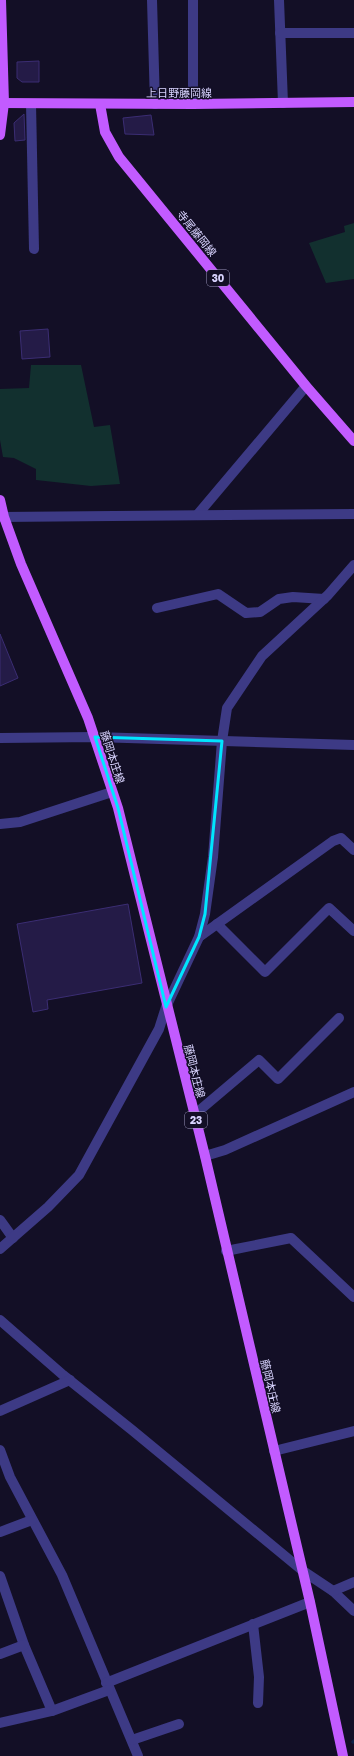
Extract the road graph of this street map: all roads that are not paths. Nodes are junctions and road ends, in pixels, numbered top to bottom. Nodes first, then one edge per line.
1 (1, 0) edge
2 (152, 0) edge
3 (193, 0) edge
4 (279, 0) edge
5 (280, 33) junction
6 (354, 33) edge
7 (354, 102) edge
8 (2, 103) edge
9 (283, 103) junction
10 (31, 104) junction
11 (100, 104) junction
12 (154, 104) junction
13 (193, 104) junction
14 (0, 135) edge
15 (34, 249) dead end
16 (306, 386) junction
17 (354, 441) edge
18 (0, 500) edge
19 (198, 514) junction
20 (354, 514) edge
21 (2, 517) edge
22 (354, 565) edge
23 (324, 599) junction
24 (158, 608) dead end
25 (95, 737) junction
26 (0, 738) edge
27 (222, 741) junction
28 (354, 745) edge
29 (112, 792) junction
30 (0, 824) edge
31 (354, 850) edge
32 (217, 924) junction
33 (354, 931) edge
34 (199, 937) junction
35 (166, 1006) junction
36 (339, 1018) dead end
37 (354, 1092) edge
38 (194, 1115) junction
39 (205, 1156) junction
40 (0, 1220) edge
41 (13, 1238) junction
42 (0, 1249) edge
43 (226, 1251) junction
44 (354, 1297) edge
45 (0, 1320) edge
46 (70, 1380) junction
47 (0, 1411) edge
48 (354, 1431) edge
49 (0, 1450) edge
50 (274, 1451) junction
51 (32, 1520) junction
52 (0, 1532) edge
53 (303, 1571) junction
54 (0, 1576) edge
55 (354, 1582) edge
56 (333, 1591) junction
57 (310, 1602) junction
58 (354, 1612) edge
59 (253, 1624) junction
60 (24, 1645) junction
61 (0, 1654) edge
62 (108, 1686) junction
63 (258, 1703) dead end
64 (52, 1711) junction
65 (0, 1723) edge
66 (179, 1724) dead end
67 (132, 1740) junction
68 (138, 1756) edge
69 (343, 1756) edge

1 - 8 main road
2 - 12 street
3 - 13 street
4 - 5 street
5 - 6 street
5 - 9 street
7 - 9 main road, 上日野藤岡線
8 - 10 main road, 上日野藤岡線
8 - 14 main road
9 - 13 main road, 上日野藤岡線
10 - 11 main road, 上日野藤岡線
10 - 15 street
11 - 12 main road, 上日野藤岡線
11 - 16 main road, 寺尾藤岡線 / 30
12 - 13 main road, 上日野藤岡線
16 - 17 main road, 寺尾藤岡線 / 30
16 - 19 street
18 - 21 main road, 藤岡本庄線 / 23
19 - 20 street
19 - 21 street
21 - 25 main road, 藤岡本庄線 / 23
22 - 23 street
23 - 24 street
23 - 27 street
25 - 26 street
25 - 27 street
25 - 29 main road, 藤岡本庄線 / 23
27 - 28 street
27 - 34 street
29 - 30 street
29 - 35 main road, 藤岡本庄線 / 23
31 - 32 street
32 - 33 street
32 - 34 street
34 - 35 street
35 - 38 main road, 藤岡本庄線 / 23
35 - 41 street
36 - 38 street
37 - 39 street
38 - 39 main road, 藤岡本庄線 / 23
39 - 43 main road, 藤岡本庄線 / 23
40 - 41 street
41 - 42 street
43 - 44 street
43 - 50 main road, 藤岡本庄線 / 23
45 - 46 street
46 - 47 street
46 - 53 street
48 - 50 street
49 - 51 street
50 - 53 main road, 藤岡本庄線 / 23
51 - 52 street
51 - 62 street
53 - 56 street
53 - 57 main road, 藤岡本庄線 / 23
54 - 60 street
55 - 56 street
56 - 58 street
57 - 59 street
57 - 69 main road, 藤岡本庄線 / 23
59 - 62 street
59 - 63 street
60 - 61 street
60 - 64 street
62 - 64 street
62 - 67 street
64 - 65 street
66 - 67 street
67 - 68 street

